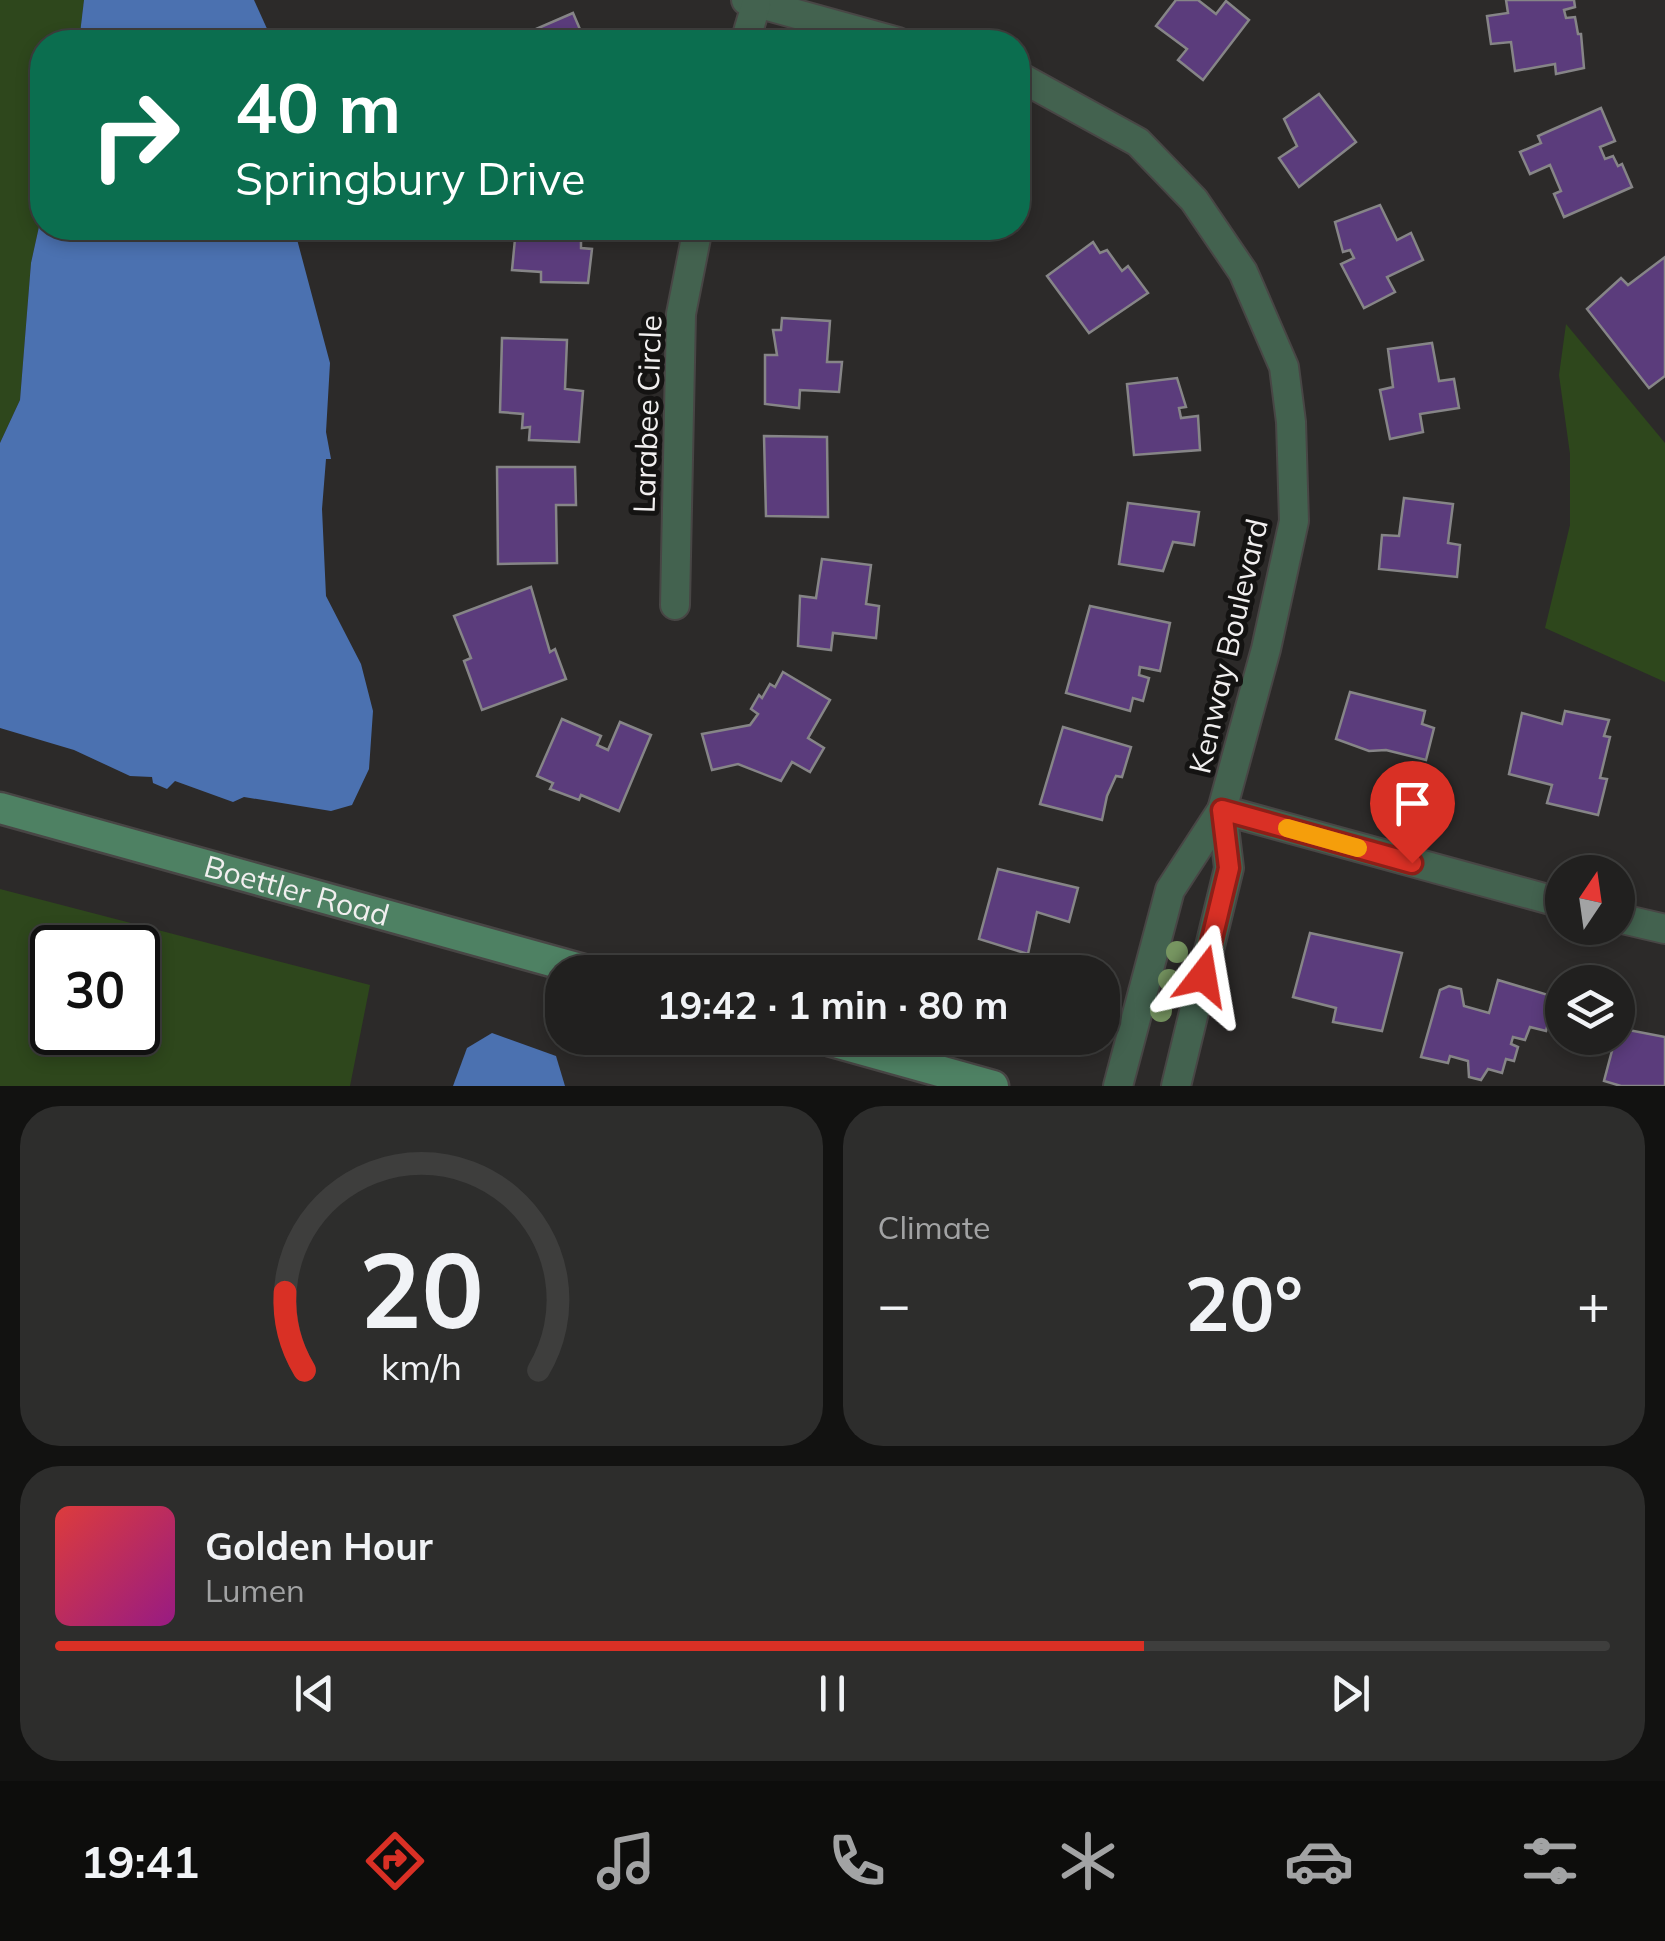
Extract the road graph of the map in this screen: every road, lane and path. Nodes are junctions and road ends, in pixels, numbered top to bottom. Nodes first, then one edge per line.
1 (751, 2) edge
2 (747, 30) edge
3 (854, 30) edge
4 (1030, 83) edge
5 (696, 240) edge
6 (676, 605) dead end
7 (0, 808) edge
8 (1222, 810) junction
9 (1545, 899) edge
10 (1635, 922) edge
11 (1665, 930) edge
12 (545, 959) edge
13 (882, 1055) edge
14 (993, 1086) edge
15 (1118, 1086) edge
16 (1176, 1086) edge

1 - 2 street
1 - 3 street
4 - 8 street, Kenway Boulevard
5 - 6 street, Larabee Circle
7 - 12 street, Boettler Road
8 - 9 street
8 - 15 street, Kenway Boulevard
8 - 16 street, Kenway Boulevard
10 - 11 street
13 - 14 street

